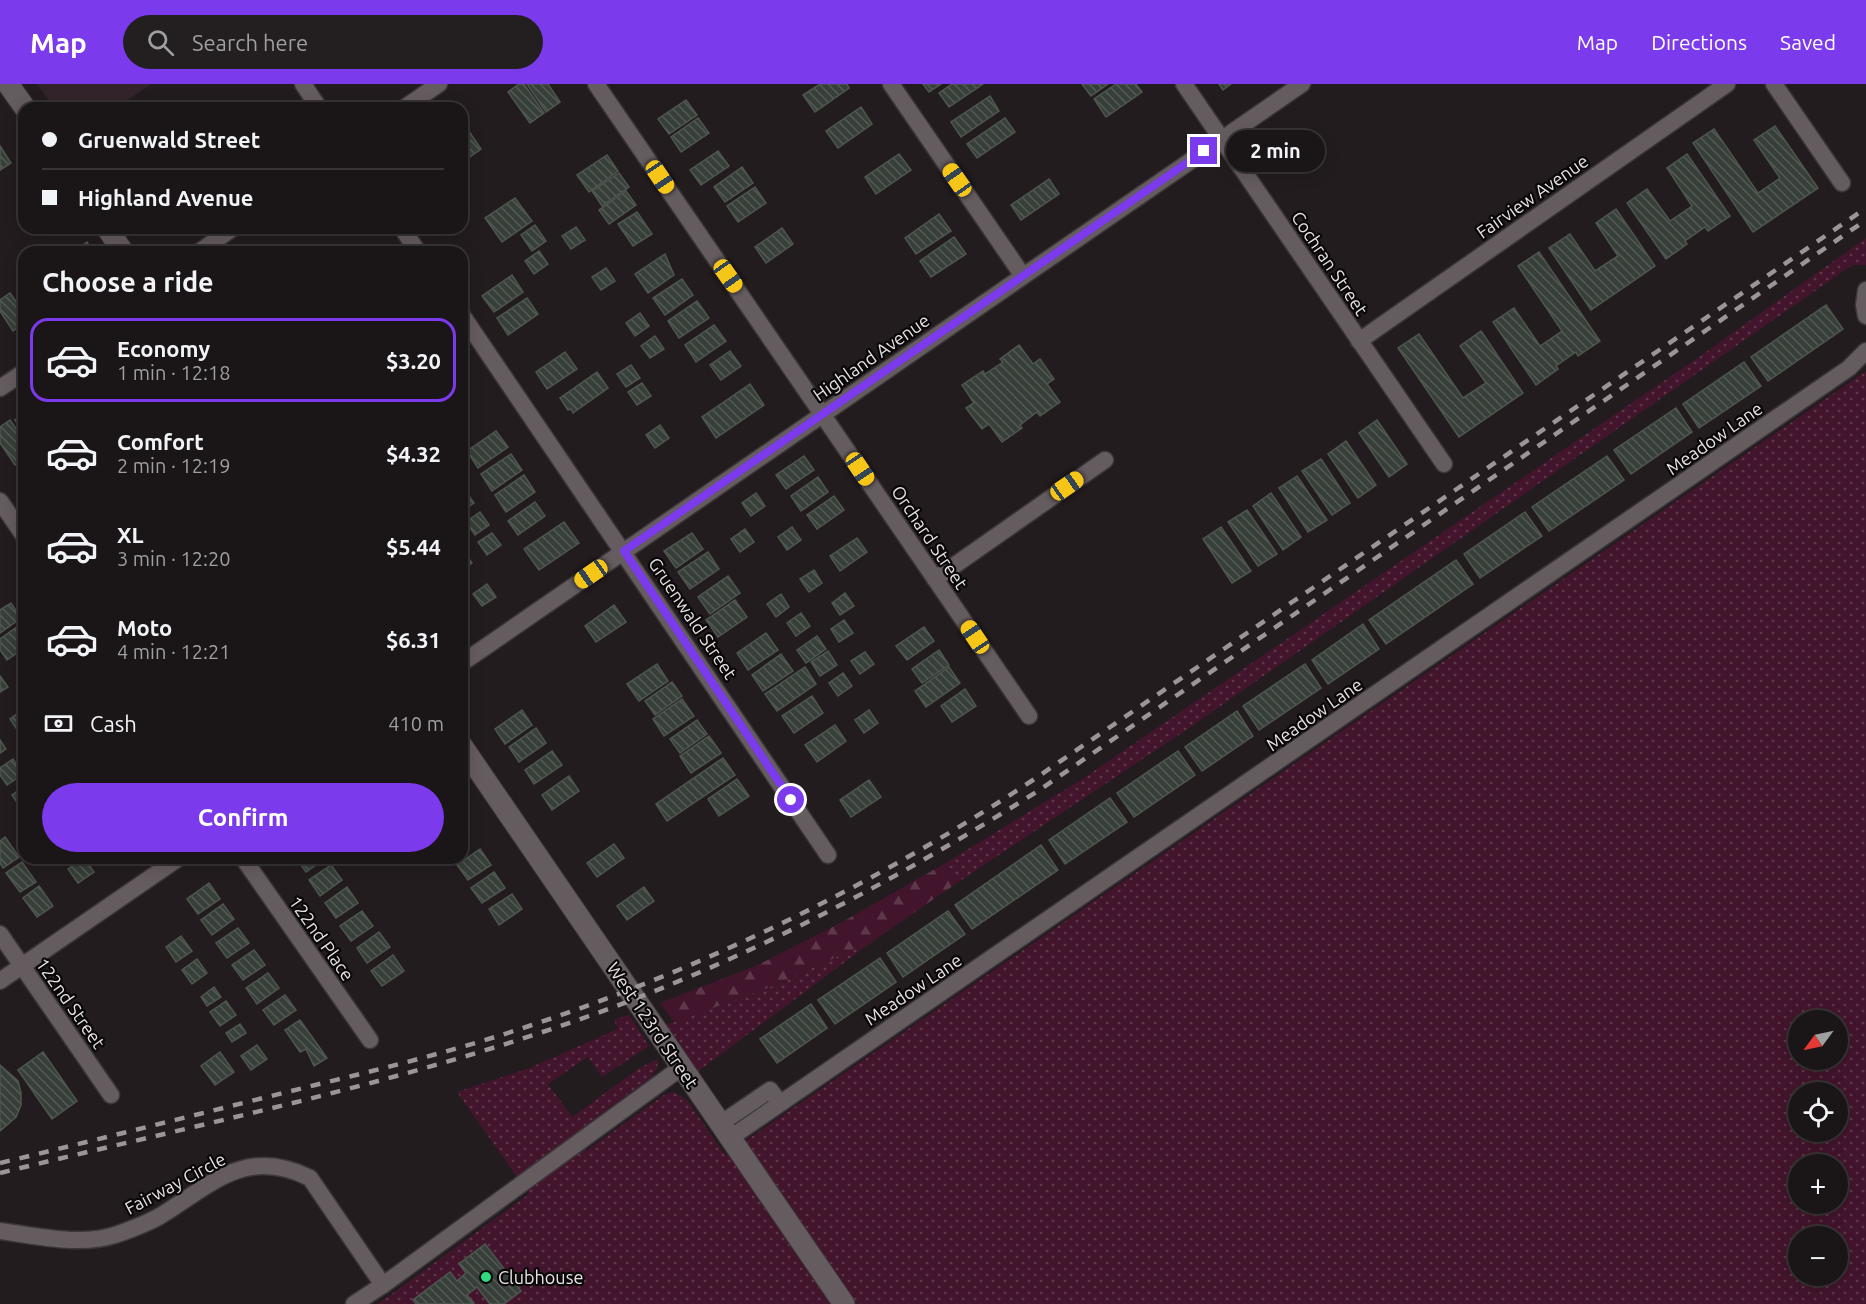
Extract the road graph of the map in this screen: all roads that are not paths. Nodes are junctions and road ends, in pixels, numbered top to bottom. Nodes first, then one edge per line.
1 (9, 84) edge
2 (303, 84) edge
3 (439, 84) edge
4 (596, 84) edge
5 (891, 84) edge
6 (1184, 84) edge
7 (1302, 84) edge
8 (1727, 84) edge
9 (1774, 84) edge
10 (0, 90) edge
11 (21, 102) edge
12 (315, 102) edge
13 (413, 102) edge
14 (1222, 139) junction
15 (1842, 183) dead end
16 (224, 234) edge
17 (208, 246) edge
18 (1023, 276) junction
19 (1865, 292) edge
20 (1866, 316) edge
21 (468, 324) edge
22 (1359, 341) junction
23 (1866, 351) edge
24 (18, 376) edge
25 (0, 388) edge
26 (823, 414) junction
27 (1105, 460) dead end
28 (1444, 464) dead end
29 (0, 501) edge
30 (18, 527) edge
31 (624, 551) junction
32 (935, 579) junction
33 (468, 659) edge
34 (1029, 716) dead end
35 (468, 755) edge
36 (828, 855) dead end
37 (170, 864) edge
38 (247, 864) edge
39 (0, 934) edge
40 (22, 966) junction
41 (0, 981) edge
42 (370, 1040) dead end
43 (682, 1067) junction
44 (111, 1095) dead end
45 (725, 1131) junction
46 (0, 1231) edge
47 (383, 1285) junction
48 (354, 1304) edge
49 (844, 1304) edge

1 - 10 street
1 - 11 street
2 - 12 street
3 - 13 street
4 - 26 street, Orchard Street
5 - 18 street
6 - 14 street, Cochran Street
7 - 14 street, Highland Avenue
8 - 22 street, Fairview Avenue
9 - 15 street
14 - 18 street, Highland Avenue
14 - 22 street, Cochran Street
16 - 17 street
18 - 26 street, Highland Avenue
19 - 20 street
21 - 31 street, Gruenwald Street
22 - 28 street, Cochran Street
23 - 45 street, Meadow Lane
24 - 25 street
26 - 31 street, Highland Avenue
26 - 32 street, Orchard Street
27 - 32 street
29 - 30 street
31 - 33 street, Highland Avenue
31 - 36 street, Gruenwald Street
32 - 34 street, Orchard Street
35 - 43 street, West 123rd Street
37 - 40 street
38 - 42 street, 122nd Place
39 - 40 street, 122nd Street
40 - 41 street
40 - 44 street, 122nd Street
43 - 45 street, West 123rd Street
43 - 47 street
45 - 49 street, West 123rd Street
46 - 47 street, Fairway Circle
47 - 48 street

